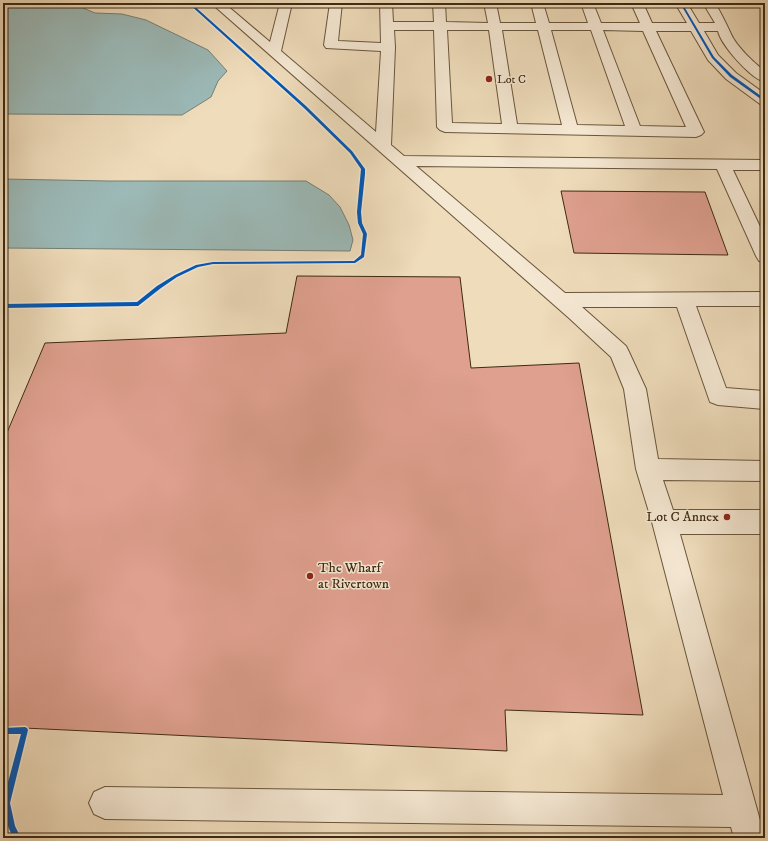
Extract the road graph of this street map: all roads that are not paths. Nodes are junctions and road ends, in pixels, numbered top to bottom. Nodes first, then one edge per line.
1 (217, 3) edge
2 (286, 3) edge
3 (336, 3) edge
4 (386, 3) edge
5 (439, 3) edge
6 (490, 3) edge
7 (537, 3) edge
8 (587, 3) edge
9 (637, 3) edge
10 (681, 3) edge
11 (709, 3) edge
12 (235, 10) edge
13 (387, 26) junction
14 (441, 27) junction
15 (495, 27) junction
16 (544, 27) junction
17 (597, 27) junction
18 (650, 27) junction
19 (694, 27) junction
20 (723, 27) junction
21 (388, 47) junction
22 (274, 52) junction
23 (765, 78) edge
24 (765, 100) edge
25 (510, 129) junction
26 (571, 130) junction
27 (634, 131) junction
28 (383, 147) junction
29 (400, 161) junction
30 (722, 164) junction
31 (765, 165) edge
32 (765, 256) edge
33 (684, 299) junction
34 (765, 299) edge
35 (560, 300) junction
36 (765, 400) edge
37 (648, 469) junction
38 (765, 471) edge
39 (664, 522) junction
40 (765, 522) edge
41 (105, 804) dead end
42 (746, 824) edge

1 - 12 street
2 - 22 street
3 - 21 street
4 - 13 street
5 - 14 street
6 - 15 street
7 - 16 street
8 - 17 street
9 - 18 street
10 - 19 street
11 - 20 street
12 - 22 street
13 - 14 street
13 - 21 street
14 - 15 street
14 - 25 street
15 - 16 street
15 - 25 street
16 - 17 street
16 - 26 street
17 - 18 street
17 - 27 street
18 - 19 street
18 - 27 street
19 - 20 street
19 - 24 street
20 - 23 street
21 - 28 street
22 - 28 street
25 - 26 street
26 - 27 street
28 - 29 street
29 - 30 street
29 - 35 street
30 - 31 street
30 - 32 street
33 - 34 street
33 - 35 street
33 - 36 street
35 - 37 street
37 - 38 street
37 - 39 street
39 - 40 street
39 - 42 street
41 - 42 street

